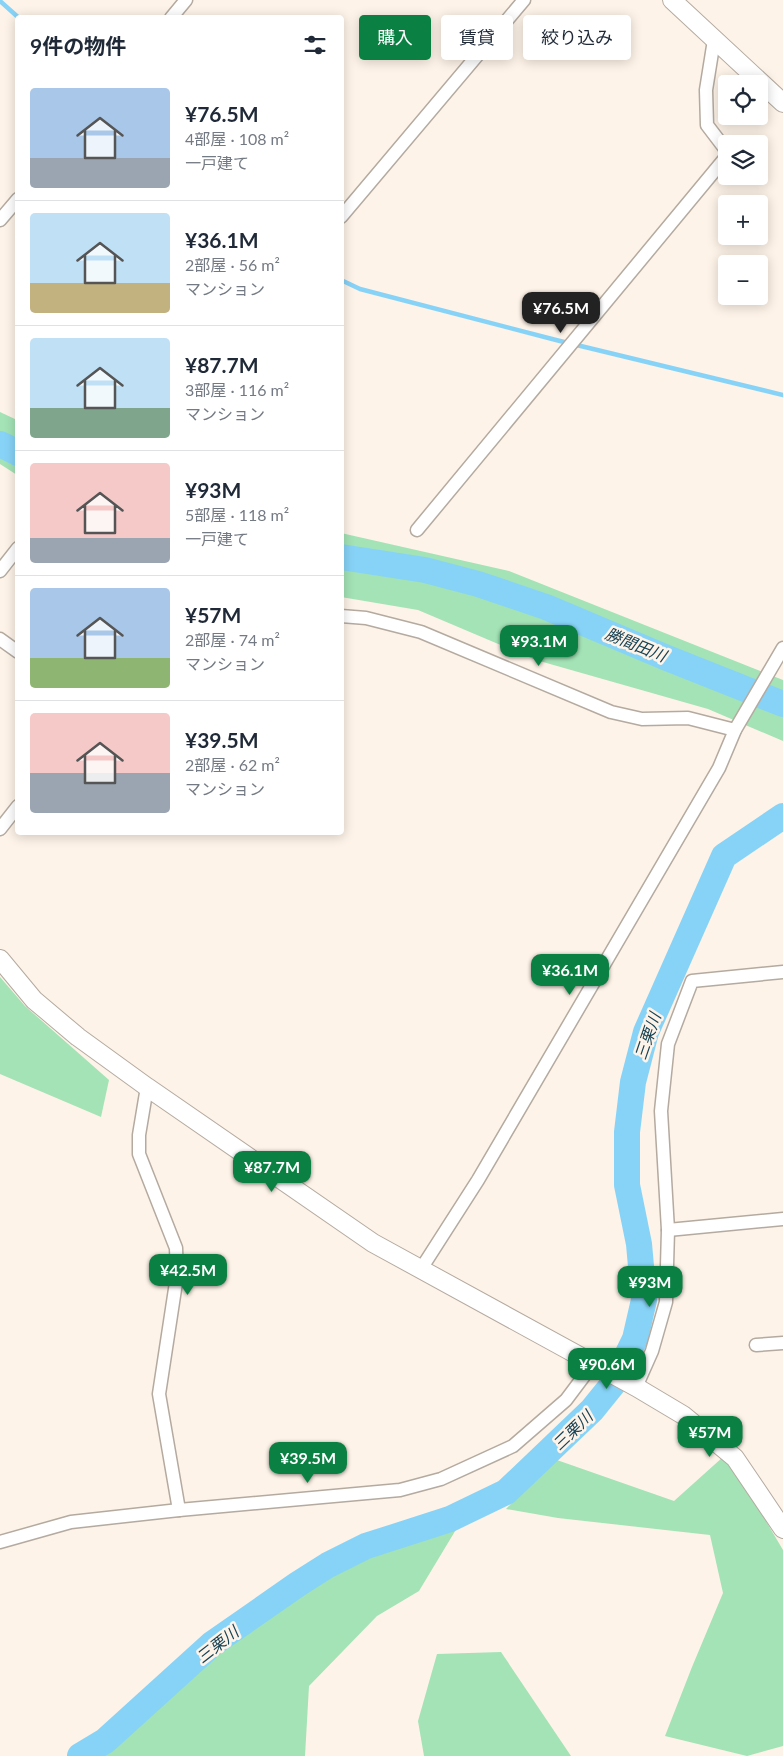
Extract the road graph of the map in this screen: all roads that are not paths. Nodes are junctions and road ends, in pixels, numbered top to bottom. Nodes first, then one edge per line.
1 (186, 0) edge
2 (524, 0) edge
3 (672, 0) edge
4 (174, 15) edge
5 (714, 40) junction
6 (783, 103) edge
7 (718, 139) edge
8 (718, 167) edge
9 (15, 202) edge
10 (344, 213) edge
11 (0, 220) edge
12 (417, 530) dead end
13 (15, 552) edge
14 (0, 571) edge
15 (344, 616) edge
16 (0, 639) edge
17 (783, 648) edge
18 (15, 650) edge
19 (777, 663) edge
20 (737, 726) junction
21 (15, 810) edge
22 (0, 829) edge
23 (0, 959) edge
24 (783, 972) edge
25 (147, 1087) junction
26 (783, 1219) edge
27 (668, 1230) junction
28 (421, 1268) junction
29 (783, 1343) edge
30 (756, 1345) dead end
31 (593, 1364) junction
32 (636, 1387) junction
33 (180, 1510) junction
34 (783, 1529) edge
35 (0, 1542) edge

1 - 4 street
2 - 10 street
3 - 5 street
5 - 6 street
5 - 7 street
8 - 12 street
9 - 11 street
13 - 14 street
15 - 20 street
16 - 18 street
17 - 19 street
19 - 20 street
20 - 28 street
21 - 22 street
23 - 25 street
24 - 27 street
25 - 28 street
25 - 33 street
26 - 27 street
27 - 32 street
28 - 31 street
29 - 30 street
31 - 32 street
31 - 33 street
32 - 34 street
33 - 35 street

